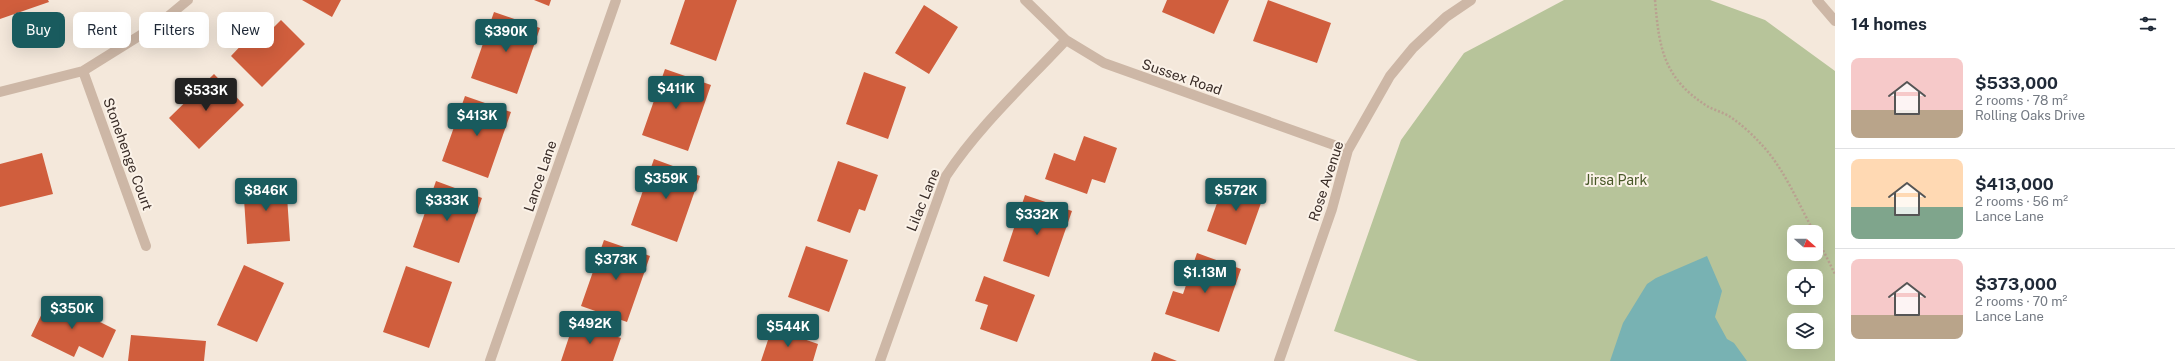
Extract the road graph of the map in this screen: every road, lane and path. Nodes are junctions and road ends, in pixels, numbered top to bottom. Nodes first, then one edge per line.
1 (188, 0) edge
2 (616, 0) edge
3 (1024, 0) edge
4 (1471, 0) edge
5 (1654, 0) edge
6 (1817, 0) edge
7 (1835, 21) edge
8 (1066, 40) junction
9 (83, 71) junction
10 (0, 92) edge
11 (1348, 150) junction
12 (1810, 225) edge
13 (146, 246) dead end
14 (1823, 250) edge
15 (1835, 274) edge
16 (490, 361) edge
17 (880, 361) edge
18 (1279, 361) edge

1 - 9 street
2 - 16 street, Lance Lane
3 - 8 street, Sussex Road
4 - 11 street, Rose Avenue
5 - 12 path
6 - 7 street
8 - 11 street, Sussex Road
8 - 17 street, Lilac Lane
9 - 10 street
9 - 13 street, Stonehenge Court
11 - 18 street, Rose Avenue
14 - 15 path

